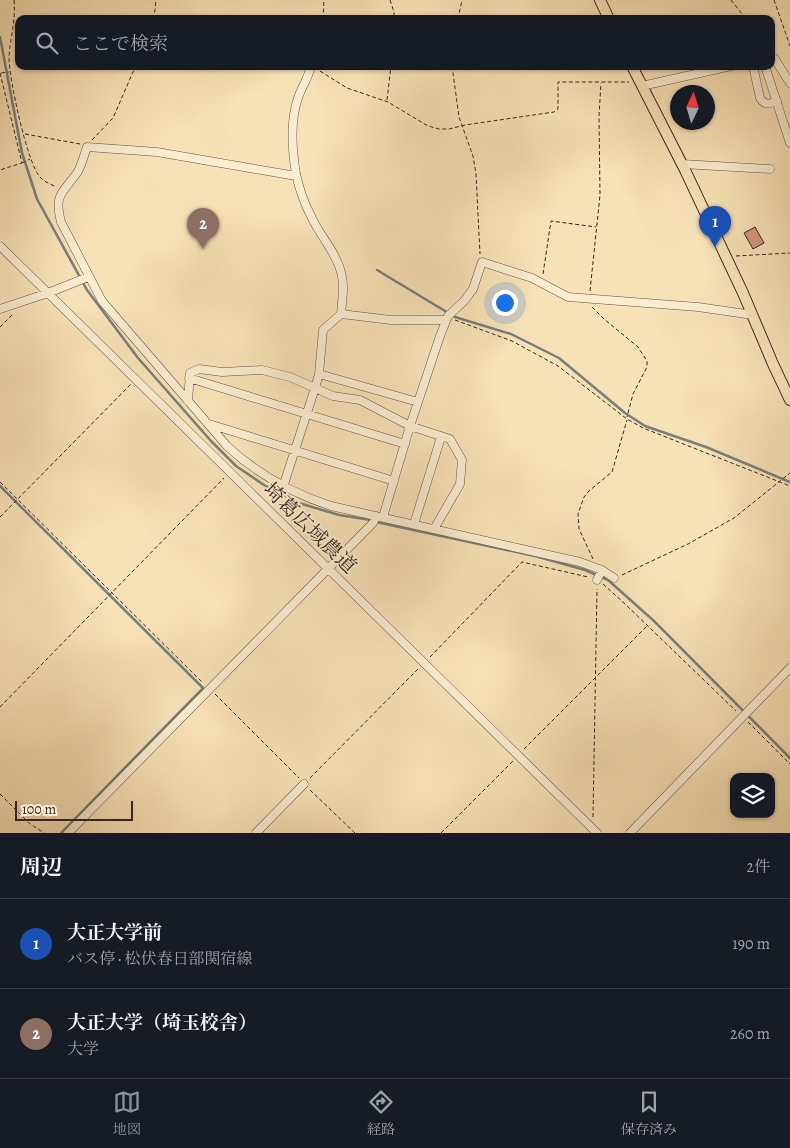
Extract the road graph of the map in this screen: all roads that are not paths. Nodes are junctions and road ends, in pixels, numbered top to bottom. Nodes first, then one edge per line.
1 (600, 0) edge
2 (607, 15) edge
3 (775, 60) edge
4 (310, 70) edge
5 (634, 70) edge
6 (711, 70) edge
7 (754, 70) edge
8 (766, 70) edge
9 (790, 82) edge
10 (641, 84) junction
11 (777, 101) junction
12 (790, 143) edge
13 (682, 164) junction
14 (770, 169) dead end
15 (296, 176) junction
16 (0, 246) edge
17 (88, 276) junction
18 (48, 293) junction
19 (0, 309) edge
20 (341, 314) junction
21 (753, 315) junction
22 (449, 316) junction
23 (319, 374) junction
24 (189, 378) junction
25 (315, 388) junction
26 (790, 400) edge
27 (188, 401) junction
28 (418, 402) junction
29 (306, 414) junction
30 (208, 424) junction
31 (410, 426) junction
32 (442, 437) junction
33 (405, 444) junction
34 (295, 451) junction
35 (394, 481) junction
36 (283, 487) junction
37 (377, 519) junction
38 (414, 524) junction
39 (434, 529) junction
40 (329, 569) junction
41 (598, 569) junction
42 (614, 578) road end
43 (597, 580) road end
44 (790, 668) edge
45 (304, 784) road end
46 (594, 830) edge
47 (68, 833) edge
48 (256, 833) edge
49 (630, 833) edge

1 - 2 main road
3 - 9 street
4 - 15 street
5 - 10 main road
6 - 10 street
7 - 11 street
8 - 11 street
10 - 13 main road
11 - 12 street
13 - 14 street
13 - 21 main road
15 - 17 street
15 - 20 street
16 - 18 street, 埼葛広域農道
17 - 18 street
17 - 27 street
18 - 19 street
18 - 40 street, 埼葛広域農道
20 - 22 street
20 - 23 street
21 - 22 street
21 - 26 main road
22 - 28 street
23 - 25 street
23 - 28 street
24 - 25 street
24 - 27 street
24 - 29 street
25 - 29 street
25 - 31 street
27 - 30 street
28 - 31 street
29 - 33 street
29 - 34 street
30 - 34 street
30 - 36 street
31 - 32 street
31 - 33 street
32 - 38 street
32 - 39 street
33 - 35 street
34 - 35 street
34 - 36 street
35 - 37 street
36 - 37 street
37 - 38 street
37 - 40 street
38 - 39 street
39 - 41 street
40 - 46 street, 埼葛広域農道
40 - 47 street
41 - 42 street
41 - 43 street
44 - 49 street
45 - 48 street

